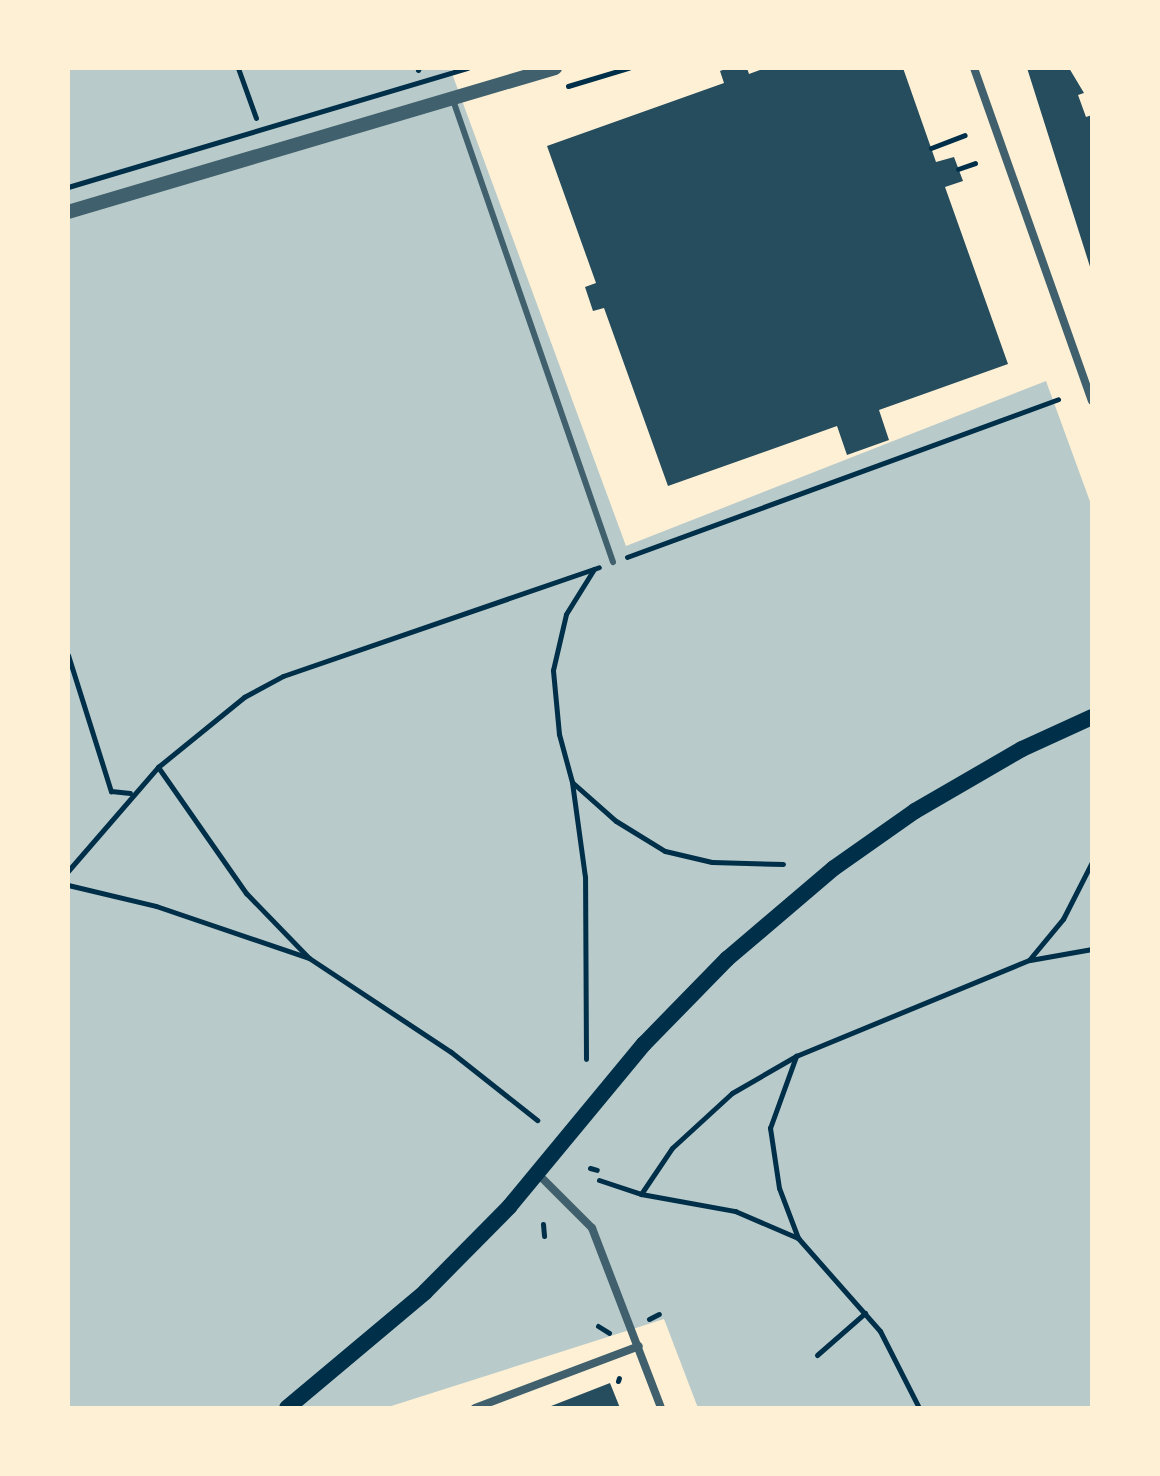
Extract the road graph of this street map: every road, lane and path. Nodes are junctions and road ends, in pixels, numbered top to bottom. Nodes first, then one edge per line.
1 (238, 68) edge
2 (468, 68) edge
3 (555, 68) edge
4 (974, 68) edge
5 (453, 99) junction
6 (256, 118) dead end
7 (965, 135) dead end
8 (931, 148) dead end
9 (975, 163) dead end
10 (958, 169) dead end
11 (68, 187) edge
12 (68, 212) edge
13 (1058, 399) dead end
14 (1092, 401) edge
15 (613, 562) junction
16 (595, 568) junction
17 (68, 655) edge
18 (1092, 717) edge
19 (158, 767) junction
20 (572, 782) junction
21 (131, 793) junction
22 (1092, 862) edge
23 (783, 864) dead end
24 (68, 871) edge
25 (1090, 875) edge
26 (68, 885) edge
27 (1092, 949) edge
28 (309, 958) junction
29 (1029, 960) junction
30 (796, 1056) junction
31 (586, 1059) dead end
32 (537, 1120) dead end
33 (539, 1175) junction
34 (599, 1180) dead end
35 (641, 1194) junction
36 (543, 1224) dead end
37 (544, 1236) dead end
38 (798, 1238) junction
39 (865, 1313) junction
40 (659, 1314) dead end
41 (649, 1319) dead end
42 (598, 1326) dead end
43 (609, 1333) dead end
44 (639, 1346) junction
45 (817, 1355) dead end
46 (287, 1408) edge
47 (475, 1408) edge
48 (661, 1408) edge
49 (919, 1408) edge

1 - 6 path
2 - 11 path
3 - 5 street
4 - 14 street
5 - 12 street
5 - 15 lane
7 - 8 path
9 - 10 path
13 - 15 path
15 - 16 path
16 - 19 path
16 - 20 path
17 - 21 path
18 - 33 main road
19 - 21 path
19 - 28 path
20 - 23 path
20 - 31 path
21 - 24 path
22 - 25 path
25 - 29 path
26 - 28 path
27 - 29 path
28 - 32 path
29 - 30 path
30 - 35 path
30 - 38 path
33 - 44 street
33 - 46 main road
34 - 35 path
35 - 38 path
36 - 37 path
38 - 39 path
39 - 45 path
39 - 49 path
40 - 41 path
42 - 43 path
44 - 47 street
44 - 48 street

